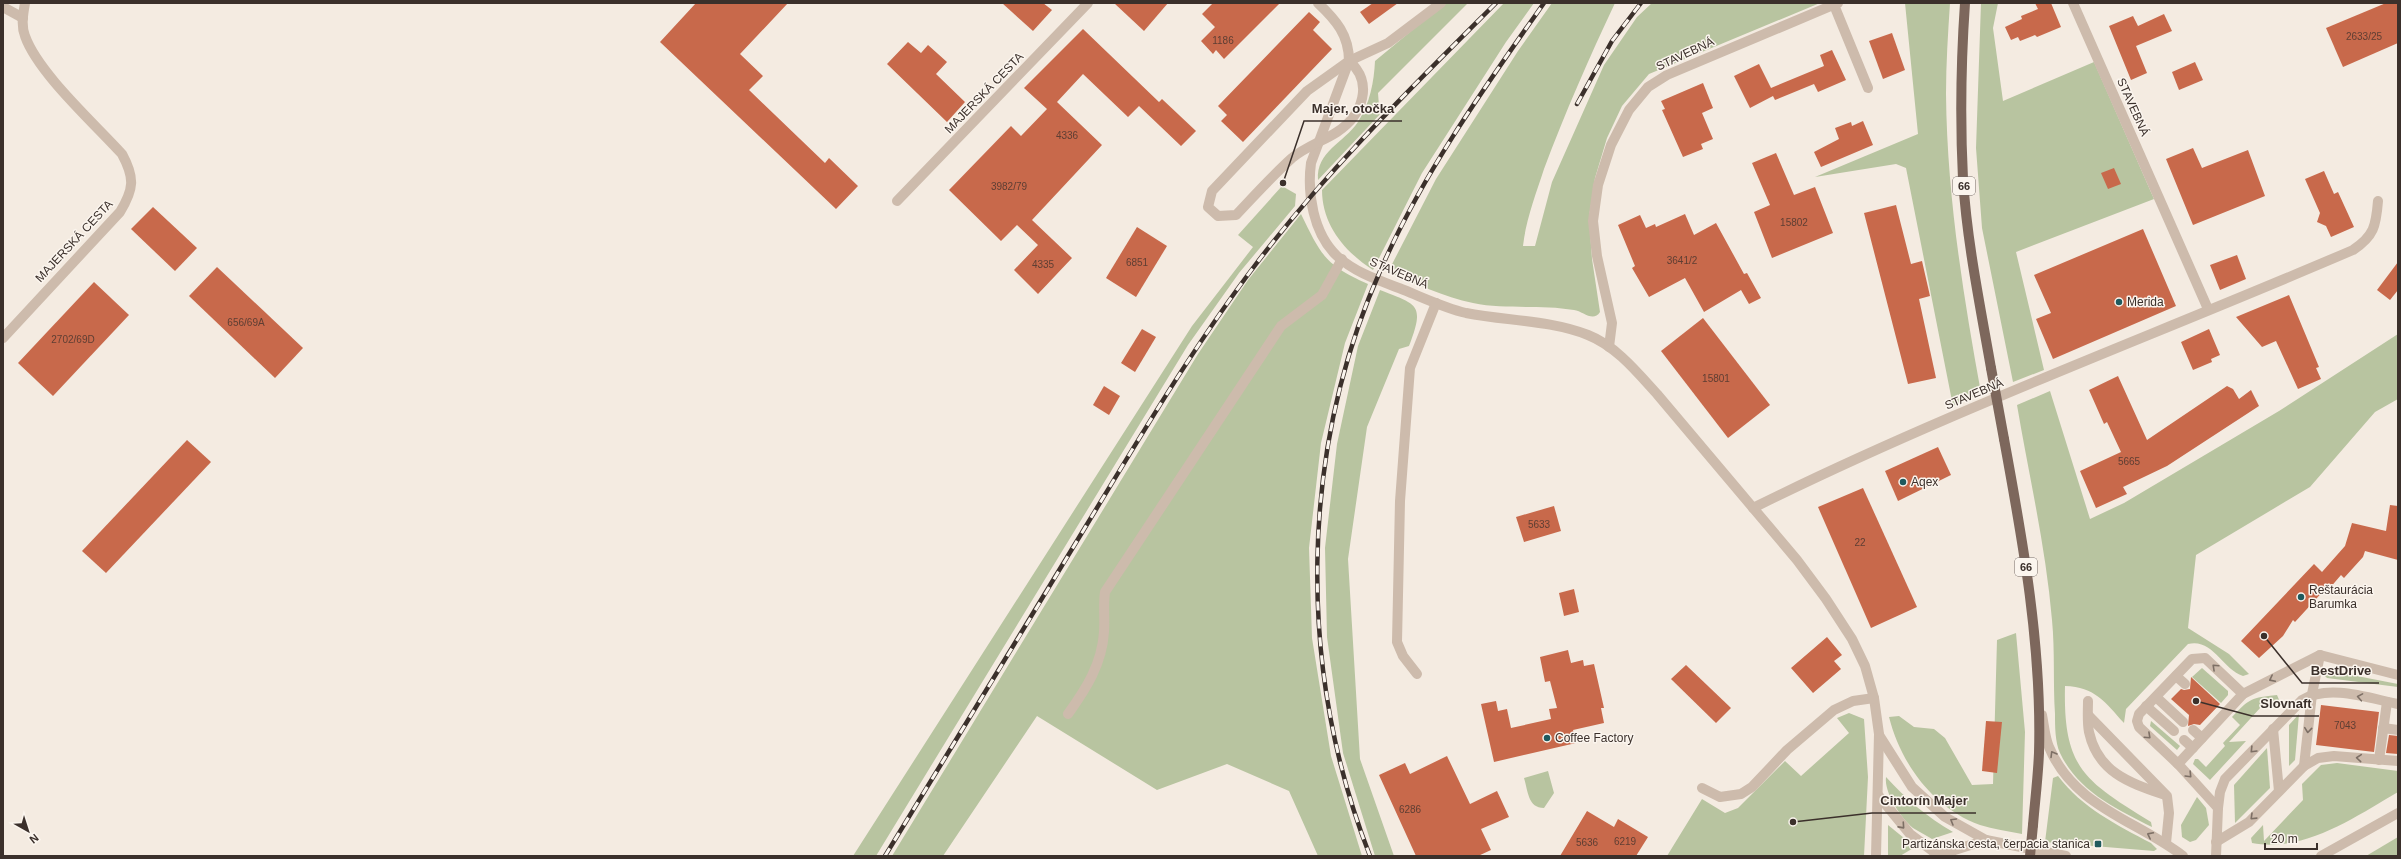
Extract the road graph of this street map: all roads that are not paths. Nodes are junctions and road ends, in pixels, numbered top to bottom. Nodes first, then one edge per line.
1 (25, 3) edge
2 (1088, 3) edge
3 (1318, 3) edge
4 (1441, 3) edge
5 (1965, 3) edge
6 (2073, 3) edge
7 (1836, 4) edge
8 (3, 7) edge
9 (22, 18) junction
10 (1349, 61) junction
11 (1868, 88) dead end
12 (1319, 142) junction
13 (898, 201) dead end
14 (2378, 201) dead end
15 (1342, 259) junction
16 (1436, 303) junction
17 (2208, 309) junction
18 (3, 338) edge
19 (1609, 347) junction
20 (1753, 508) junction
21 (2320, 655) junction
22 (1417, 674) dead end
23 (2398, 675) edge
24 (2176, 676) junction
25 (2185, 684) dead end
26 (2243, 694) junction
27 (2312, 694) junction
28 (2038, 697) junction
29 (2156, 697) junction
30 (1874, 698) junction
31 (2088, 701) dead end
32 (2387, 702) junction
33 (2398, 704) edge
34 (2146, 706) junction
35 (1068, 714) dead end
36 (2088, 715) junction
37 (2183, 722) dead end
38 (2383, 728) junction
39 (2273, 729) junction
40 (2193, 730) dead end
41 (2398, 730) edge
42 (2174, 731) dead end
43 (1879, 734) junction
44 (2202, 738) junction
45 (2184, 740) dead end
46 (2193, 748) junction
47 (2379, 760) junction
48 (2398, 761) edge
49 (2178, 764) junction
50 (2304, 766) junction
51 (1702, 788) dead end
52 (2279, 791) junction
53 (1878, 795) junction
54 (2167, 796) junction
55 (2218, 808) junction
56 (2398, 813) edge
57 (1986, 840) junction
58 (2216, 842) junction
59 (2166, 843) junction
60 (1876, 856) edge
61 (1940, 856) edge
62 (2030, 856) edge
63 (2066, 856) edge
64 (2183, 856) edge
65 (2216, 856) edge
66 (2321, 856) edge

1 - 9 street, MAJERSKÁ CESTA
2 - 13 street, MAJERSKÁ CESTA
3 - 10 street
4 - 10 street
5 - 28 main road, 66, bridge
6 - 17 street, STAVEBNÁ
7 - 11 street, STAVEBNÁ
7 - 19 street, STAVEBNÁ
8 - 9 street
9 - 18 street, MAJERSKÁ CESTA
10 - 12 street, STAVEBNÁ
10 - 12 street
10 - 12 street
12 - 15 street, STAVEBNÁ
14 - 17 street, STAVEBNÁ
15 - 16 street, STAVEBNÁ
15 - 35 street
16 - 19 street, STAVEBNÁ
16 - 22 street
17 - 20 street, STAVEBNÁ
19 - 20 street, STAVEBNÁ
20 - 30 street, STAVEBNÁ
21 - 23 street
21 -> 26 street
21 - 27 street
24 - 25 street
26 -> 24 street
24 - 29 street
26 - 44 street
32 -> 27 street
27 - 39 street
27 -> 50 street
59 -> 28 street
28 - 62 main road, 66, bridge
29 - 34 street
29 - 37 street
30 - 43 street, STAVEBNÁ
30 - 51 street
31 - 36 street
32 - 33 street
32 - 38 street
34 - 42 street
34 -> 49 street
36 - 54 street
36 - 54 street
38 - 41 street
38 - 47 street
39 - 52 street
39 -> 55 street
40 - 44 street
43 - 53 street, STAVEBNÁ
57 -> 43 street, STAVEBNÁ
44 - 46 street
45 - 46 street
46 - 49 street
47 - 48 street
47 -> 50 street
49 -> 55 street
50 - 52 street
52 -> 58 street
53 - 60 street, STAVEBNÁ
53 -> 61 street
54 - 59 street
55 - 58 street
56 - 66 street
57 - 61 street
57 - 63 street
58 - 65 street
59 - 64 street

